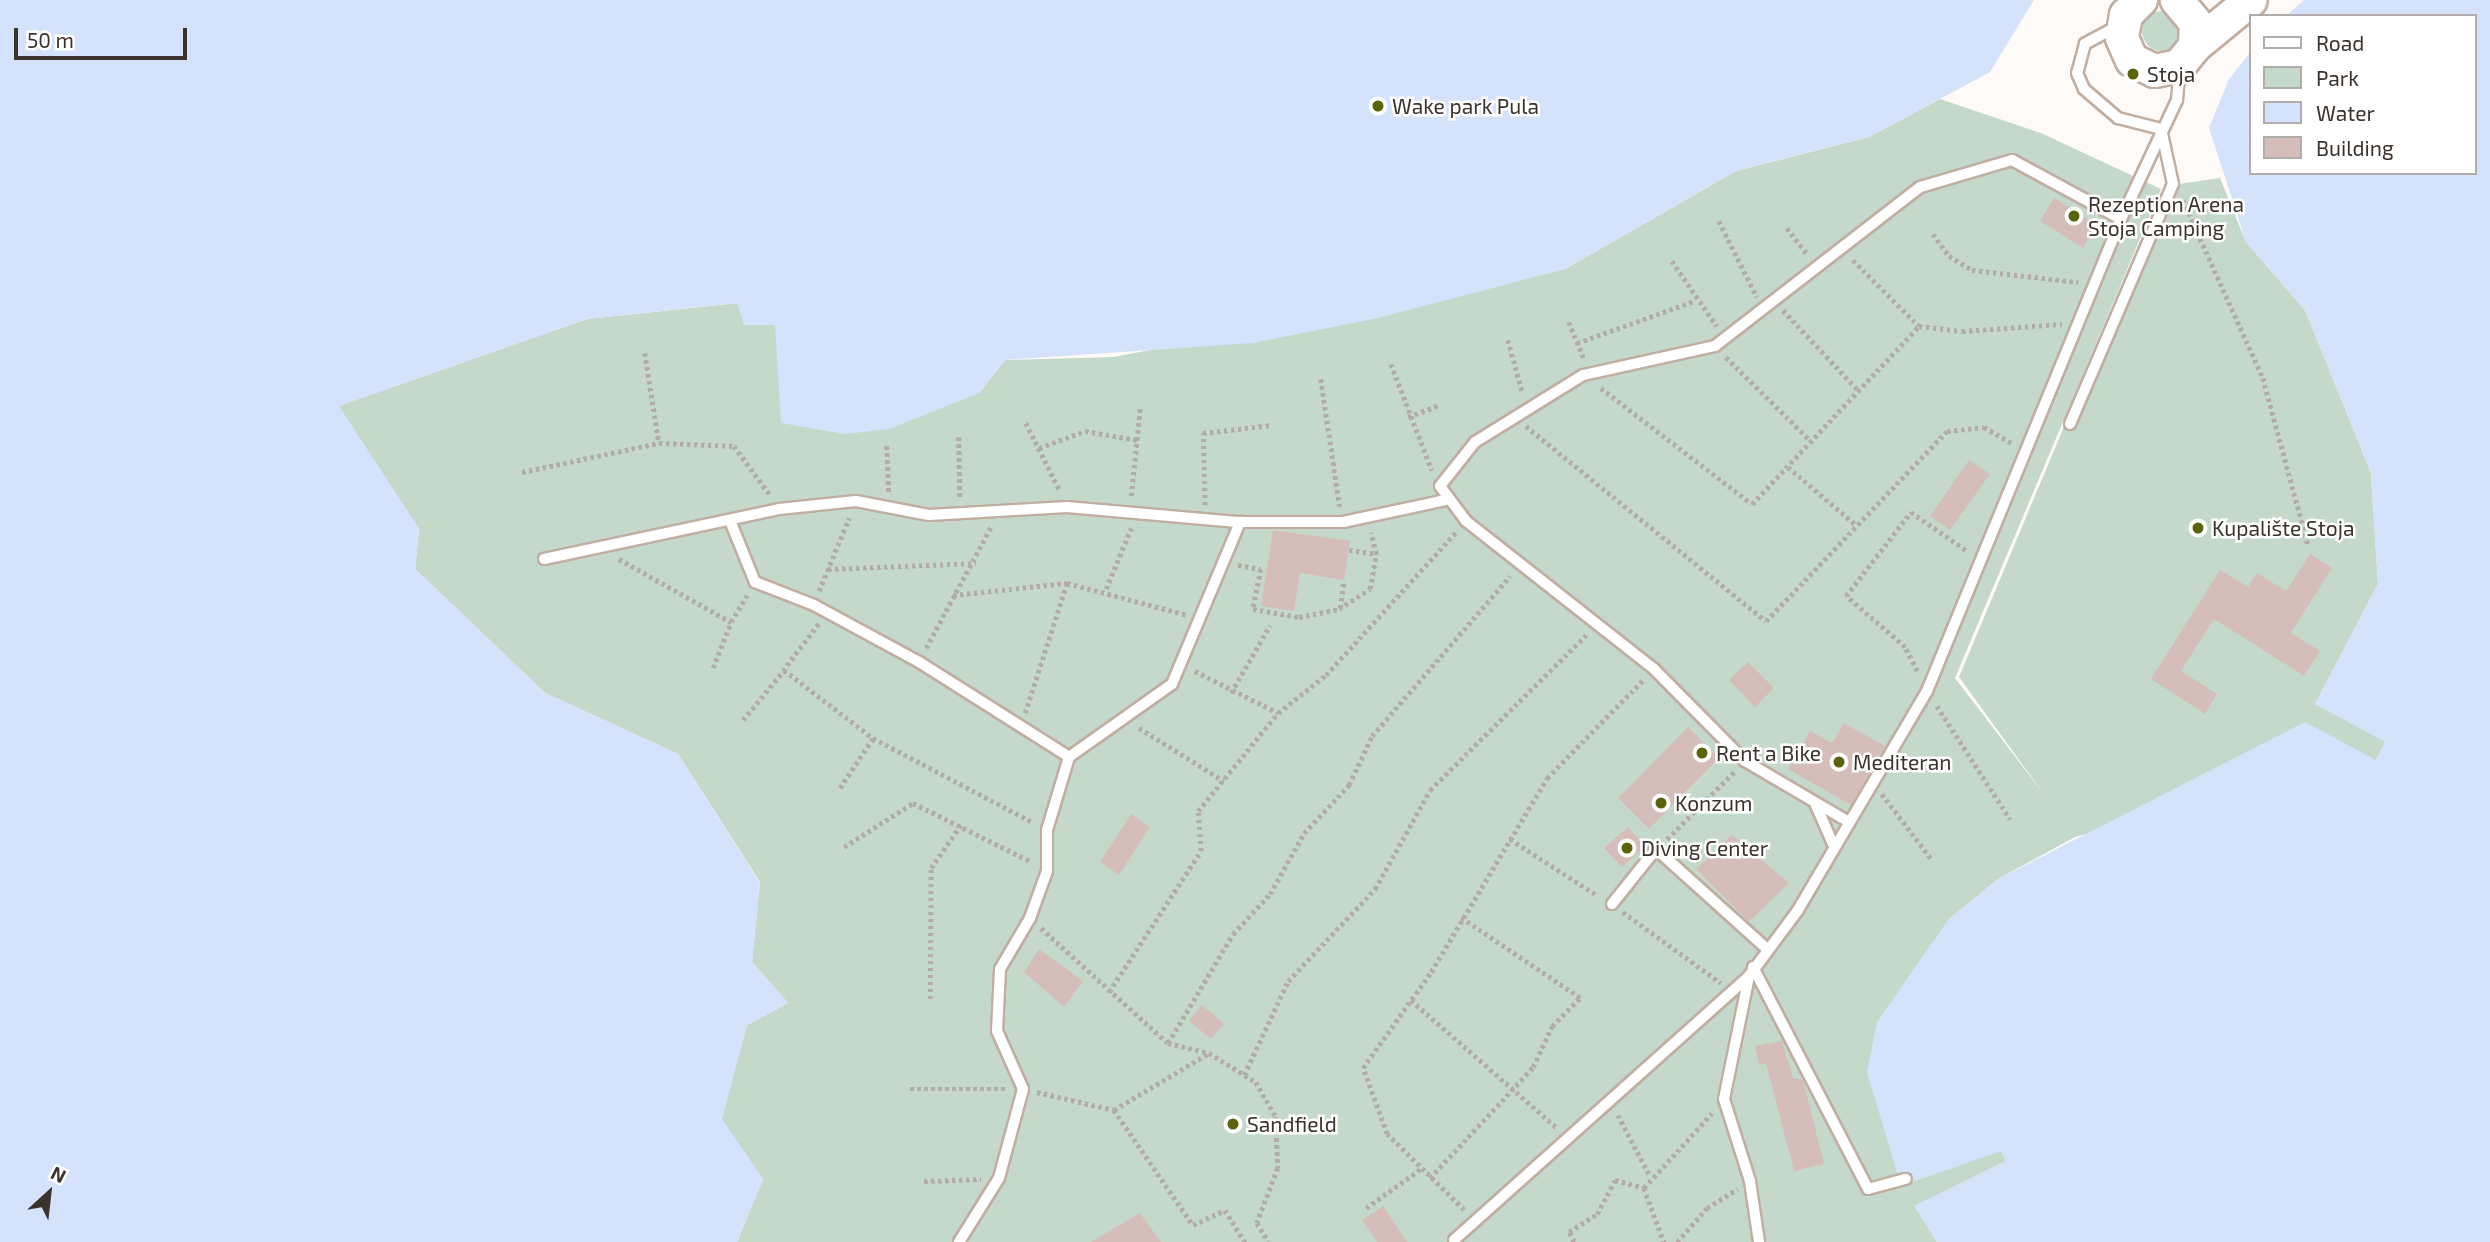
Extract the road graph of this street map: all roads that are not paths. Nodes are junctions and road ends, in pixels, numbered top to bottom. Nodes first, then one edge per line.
1 (2141, 0) edge
2 (2236, 0) edge
3 (2251, 0) edge
4 (2182, 4) edge
5 (2122, 25) junction
6 (2187, 56) junction
7 (2161, 128) junction
8 (2120, 219) junction
9 (2070, 424) dead end
10 (1446, 500) junction
11 (1240, 522) junction
12 (731, 523) junction
13 (544, 559) dead end
14 (1069, 757) junction
15 (1815, 803) junction
16 (1849, 822) junction
17 (1833, 844) junction
18 (1612, 904) dead end
19 (1766, 948) junction
20 (1751, 972) junction
21 (1906, 1180) dead end
22 (1454, 1240) dead end
23 (959, 1242) edge
24 (1759, 1242) edge

1 - 5 main road
2 - 4 main road
3 - 6 main road
4 - 6 main road
5 - 6 main road
5 - 7 lane
6 - 7 lane
7 - 8 lane
7 - 9 lane
8 - 10 lane
8 - 16 lane
10 - 11 lane
10 - 15 lane
11 - 12 lane
11 - 14 lane
12 - 13 lane
12 - 14 lane
14 - 23 lane
15 - 16 lane
15 - 17 lane
16 - 17 lane
17 - 19 lane
18 - 19 lane
19 - 20 lane
20 - 21 lane
20 - 22 lane
20 - 24 lane

